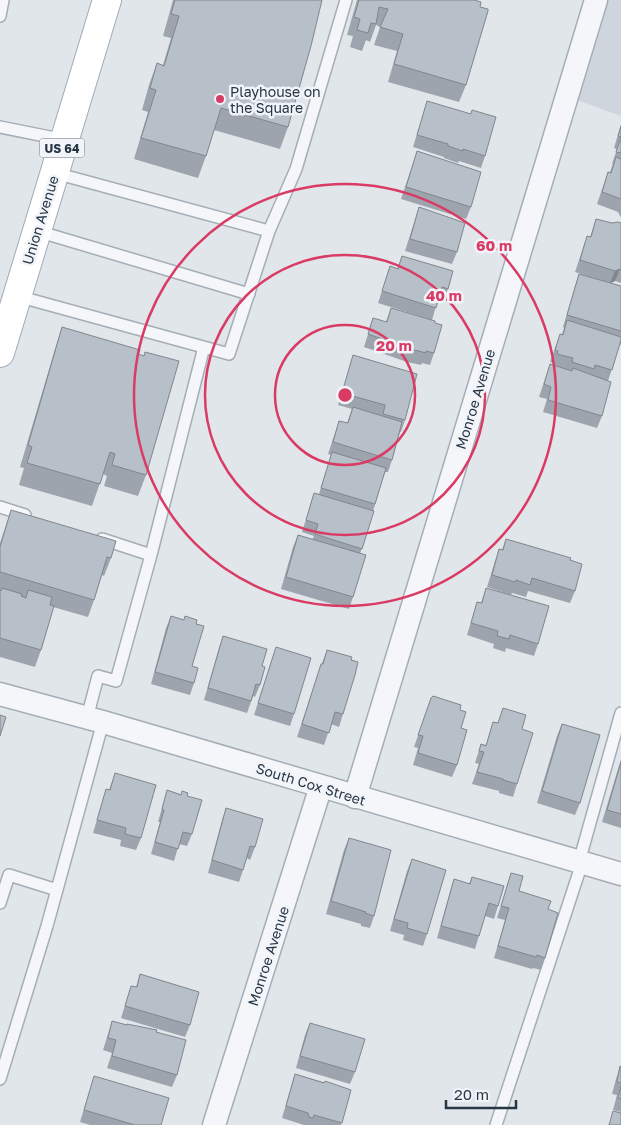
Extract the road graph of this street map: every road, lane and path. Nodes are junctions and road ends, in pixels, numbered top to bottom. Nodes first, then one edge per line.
1 (3, 0) edge
2 (107, 0) edge
3 (346, 0) edge
4 (596, 0) edge
5 (0, 16) edge
6 (0, 127) edge
7 (65, 140) junction
8 (55, 173) junction
9 (37, 231) junction
10 (269, 231) junction
11 (8, 294) edge
12 (249, 294) junction
13 (204, 347) junction
14 (0, 353) edge
15 (0, 507) edge
16 (38, 519) edge
17 (94, 537) edge
18 (151, 554) junction
19 (0, 694) edge
20 (621, 713) edge
21 (95, 720) junction
22 (321, 786) junction
23 (355, 797) junction
24 (580, 862) junction
25 (4, 874) edge
26 (621, 874) edge
27 (57, 890) junction
28 (0, 903) edge
29 (0, 1079) edge
30 (214, 1125) edge
31 (496, 1125) edge

1 - 5 lane
2 - 7 main road, Union Avenue / US 64
3 - 10 lane
4 - 23 street, Monroe Avenue
6 - 7 lane
7 - 8 main road, Union Avenue / US 64
8 - 9 main road, Union Avenue / US 64
8 - 10 lane
9 - 11 main road, Union Avenue / US 64
9 - 12 lane
10 - 12 lane
11 - 13 lane
11 - 14 main road, Union Avenue / US 64
12 - 13 lane
13 - 18 lane
15 - 16 lane
17 - 18 lane
18 - 21 lane
19 - 21 street, South Cox Street
20 - 24 lane
21 - 22 street, South Cox Street
21 - 27 lane
22 - 23 street, South Cox Street
22 - 30 street, Monroe Avenue
23 - 24 street, South Cox Street
24 - 26 street, South Cox Street
24 - 31 lane
25 - 27 lane
25 - 28 lane
27 - 29 lane

